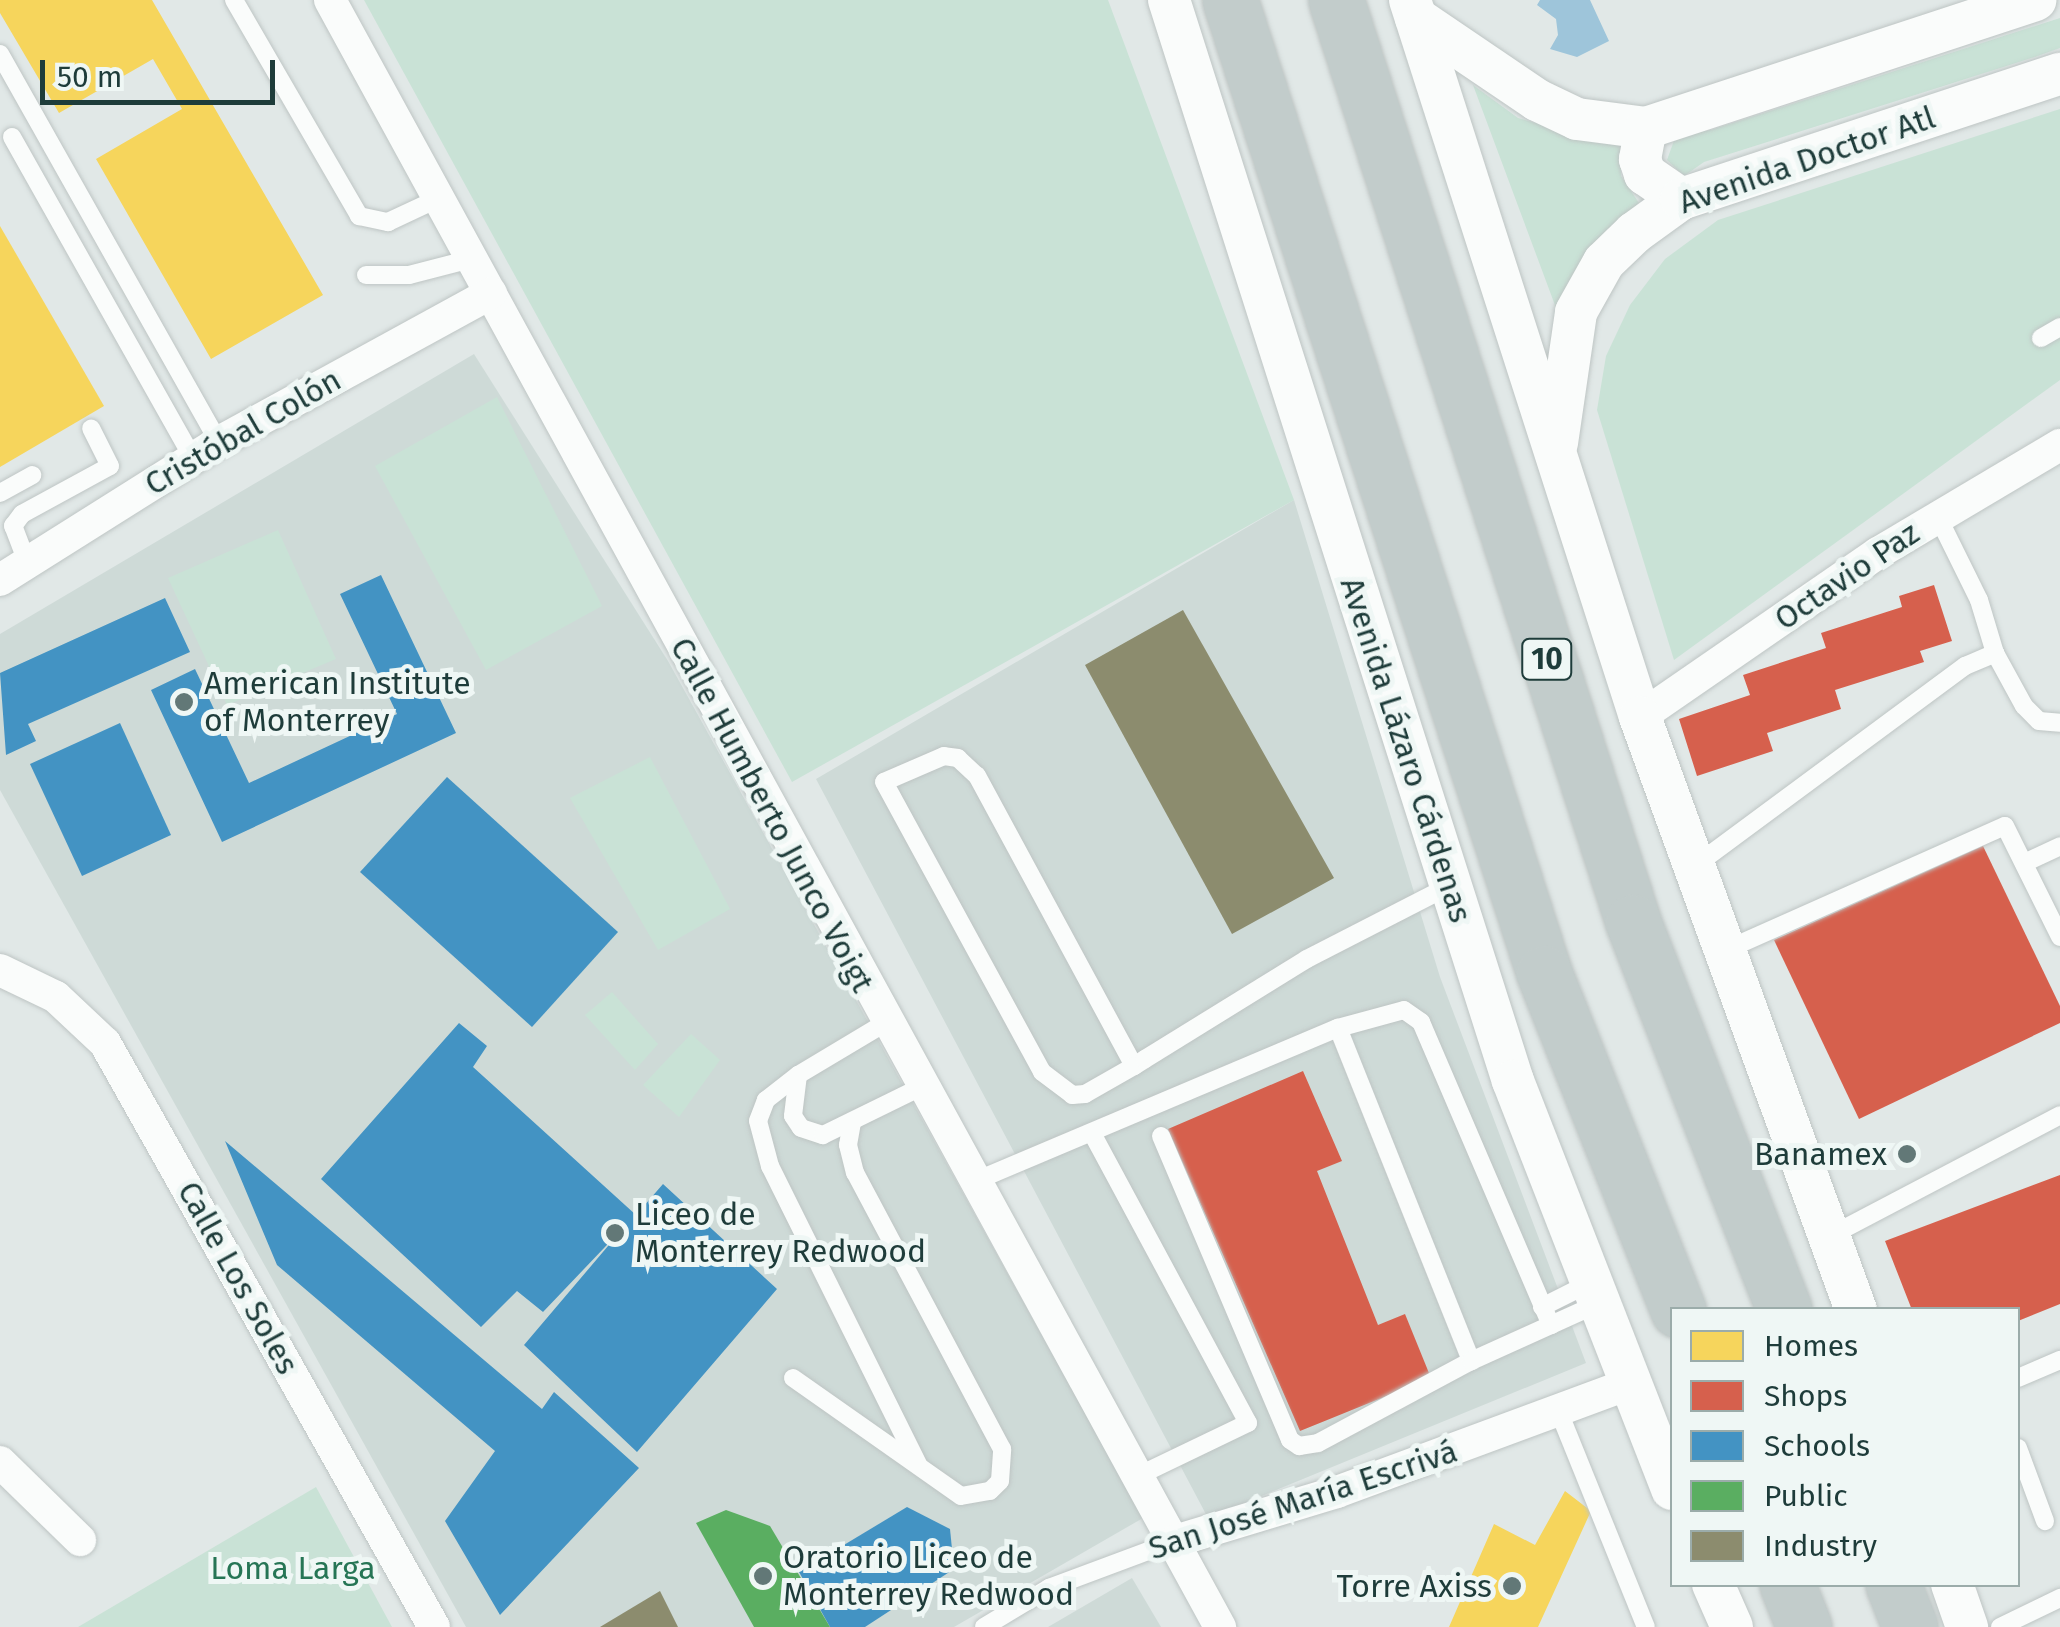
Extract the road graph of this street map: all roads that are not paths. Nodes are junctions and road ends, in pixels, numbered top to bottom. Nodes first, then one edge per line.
1 (234, 0) edge
2 (330, 0) edge
3 (1169, 0) edge
4 (1230, 0) edge
5 (1336, 0) edge
6 (2036, 0) edge
7 (1413, 9) edge
8 (0, 54) edge
9 (2060, 74) edge
10 (1646, 128) junction
11 (12, 137) dead end
12 (437, 198) junction
13 (1680, 199) junction
14 (470, 259) junction
15 (366, 275) dead end
16 (491, 293) junction
17 (459, 312) junction
18 (2060, 327) edge
19 (2041, 338) dead end
20 (562, 425) junction
21 (92, 428) dead end
22 (2060, 445) edge
23 (206, 450) junction
24 (1556, 468) junction
25 (32, 475) dead end
26 (0, 493) edge
27 (1937, 515) junction
28 (14, 571) edge
29 (1995, 653) junction
30 (1640, 717) junction
31 (2060, 723) edge
32 (2060, 846) edge
33 (2024, 863) junction
34 (1692, 868) junction
35 (1449, 886) junction
36 (2060, 936) edge
37 (1723, 952) junction
38 (0, 970) edge
39 (885, 1023) junction
40 (1338, 1028) junction
41 (1134, 1066) junction
42 (798, 1075) junction
43 (919, 1088) junction
44 (2060, 1115) edge
45 (852, 1122) junction
46 (1092, 1134) junction
47 (1162, 1136) dead end
48 (973, 1182) junction
49 (1829, 1237) junction
50 (1593, 1294) junction
51 (1542, 1306) junction
52 (1677, 1307) edge
53 (1783, 1307) edge
54 (1855, 1307) edge
55 (1551, 1325) junction
56 (2060, 1360) edge
57 (1472, 1361) junction
58 (2020, 1377) edge
59 (794, 1378) dead end
60 (1628, 1384) junction
61 (1559, 1412) junction
62 (2020, 1453) edge
63 (0, 1462) edge
64 (920, 1469) junction
65 (1138, 1476) junction
66 (1670, 1484) edge
67 (2045, 1521) dead end
68 (80, 1540) dead end
69 (1174, 1541) junction
70 (1714, 1587) edge
71 (1788, 1587) edge
72 (1894, 1587) edge
73 (1953, 1587) edge
74 (2060, 1598) edge
75 (434, 1627) edge
76 (984, 1627) edge
77 (1220, 1627) edge
78 (1646, 1627) edge
79 (1732, 1627) edge
80 (1804, 1627) edge
81 (1910, 1627) edge
82 (1966, 1627) edge
83 (2000, 1627) edge

1 - 12 lane
2 - 12 street, Calle Humberto Junco Voigt
3 - 35 street, Avenida Lázaro Cárdenas
4 - 52 highway, Avenida Lázaro Cárdenas
5 - 53 highway, 10
6 - 10 street
7 - 10 street
7 - 24 street
8 - 23 lane
9 - 13 street, Avenida Doctor Atl
10 - 13 street
11 - 23 lane
12 - 14 street, Calle Humberto Junco Voigt
13 - 24 street, Avenida Doctor Atl
14 - 15 lane
14 - 16 street, Calle Humberto Junco Voigt
16 - 17 street, Cristóbal Colón
16 - 20 street, Calle Humberto Junco Voigt
17 - 20 street
17 - 23 street, Cristóbal Colón
18 - 19 lane
20 - 39 street, Calle Humberto Junco Voigt
21 - 28 lane
22 - 27 street, Octavio Paz
23 - 28 street, Cristóbal Colón
24 - 30 street
25 - 26 lane
27 - 29 lane
27 - 30 street, Octavio Paz
29 - 31 lane
29 - 34 lane
30 - 34 street
32 - 33 lane
33 - 36 lane
33 - 37 lane
34 - 37 street
35 - 41 lane
35 - 50 street, Avenida Lázaro Cárdenas
37 - 49 street
38 - 75 street, Calle Los Soles
39 - 42 lane
39 - 43 street, Calle Humberto Junco Voigt
40 - 46 lane
40 - 51 lane
40 - 57 lane
41 - 41 lane
42 - 45 lane
42 - 64 lane
43 - 45 lane
43 - 48 street, Calle Humberto Junco Voigt
44 - 49 lane
45 - 64 lane
46 - 48 lane
46 - 65 lane
47 - 57 lane
48 - 65 street, Calle Humberto Junco Voigt
49 - 54 street
50 - 51 lane
50 - 55 lane
50 - 60 street, Avenida Lázaro Cárdenas
51 - 55 lane
55 - 57 lane
56 - 58 lane
59 - 64 lane
60 - 61 street, San José María Escrivá
60 - 66 street, Avenida Lázaro Cárdenas
61 - 69 street, San José María Escrivá
61 - 78 lane
62 - 67 lane
63 - 68 street
65 - 69 street, Calle Humberto Junco Voigt
69 - 76 lane, San José María Escrivá
69 - 77 street, Calle Humberto Junco Voigt
70 - 79 street
71 - 80 highway
72 - 81 highway
73 - 82 street
74 - 83 lane

